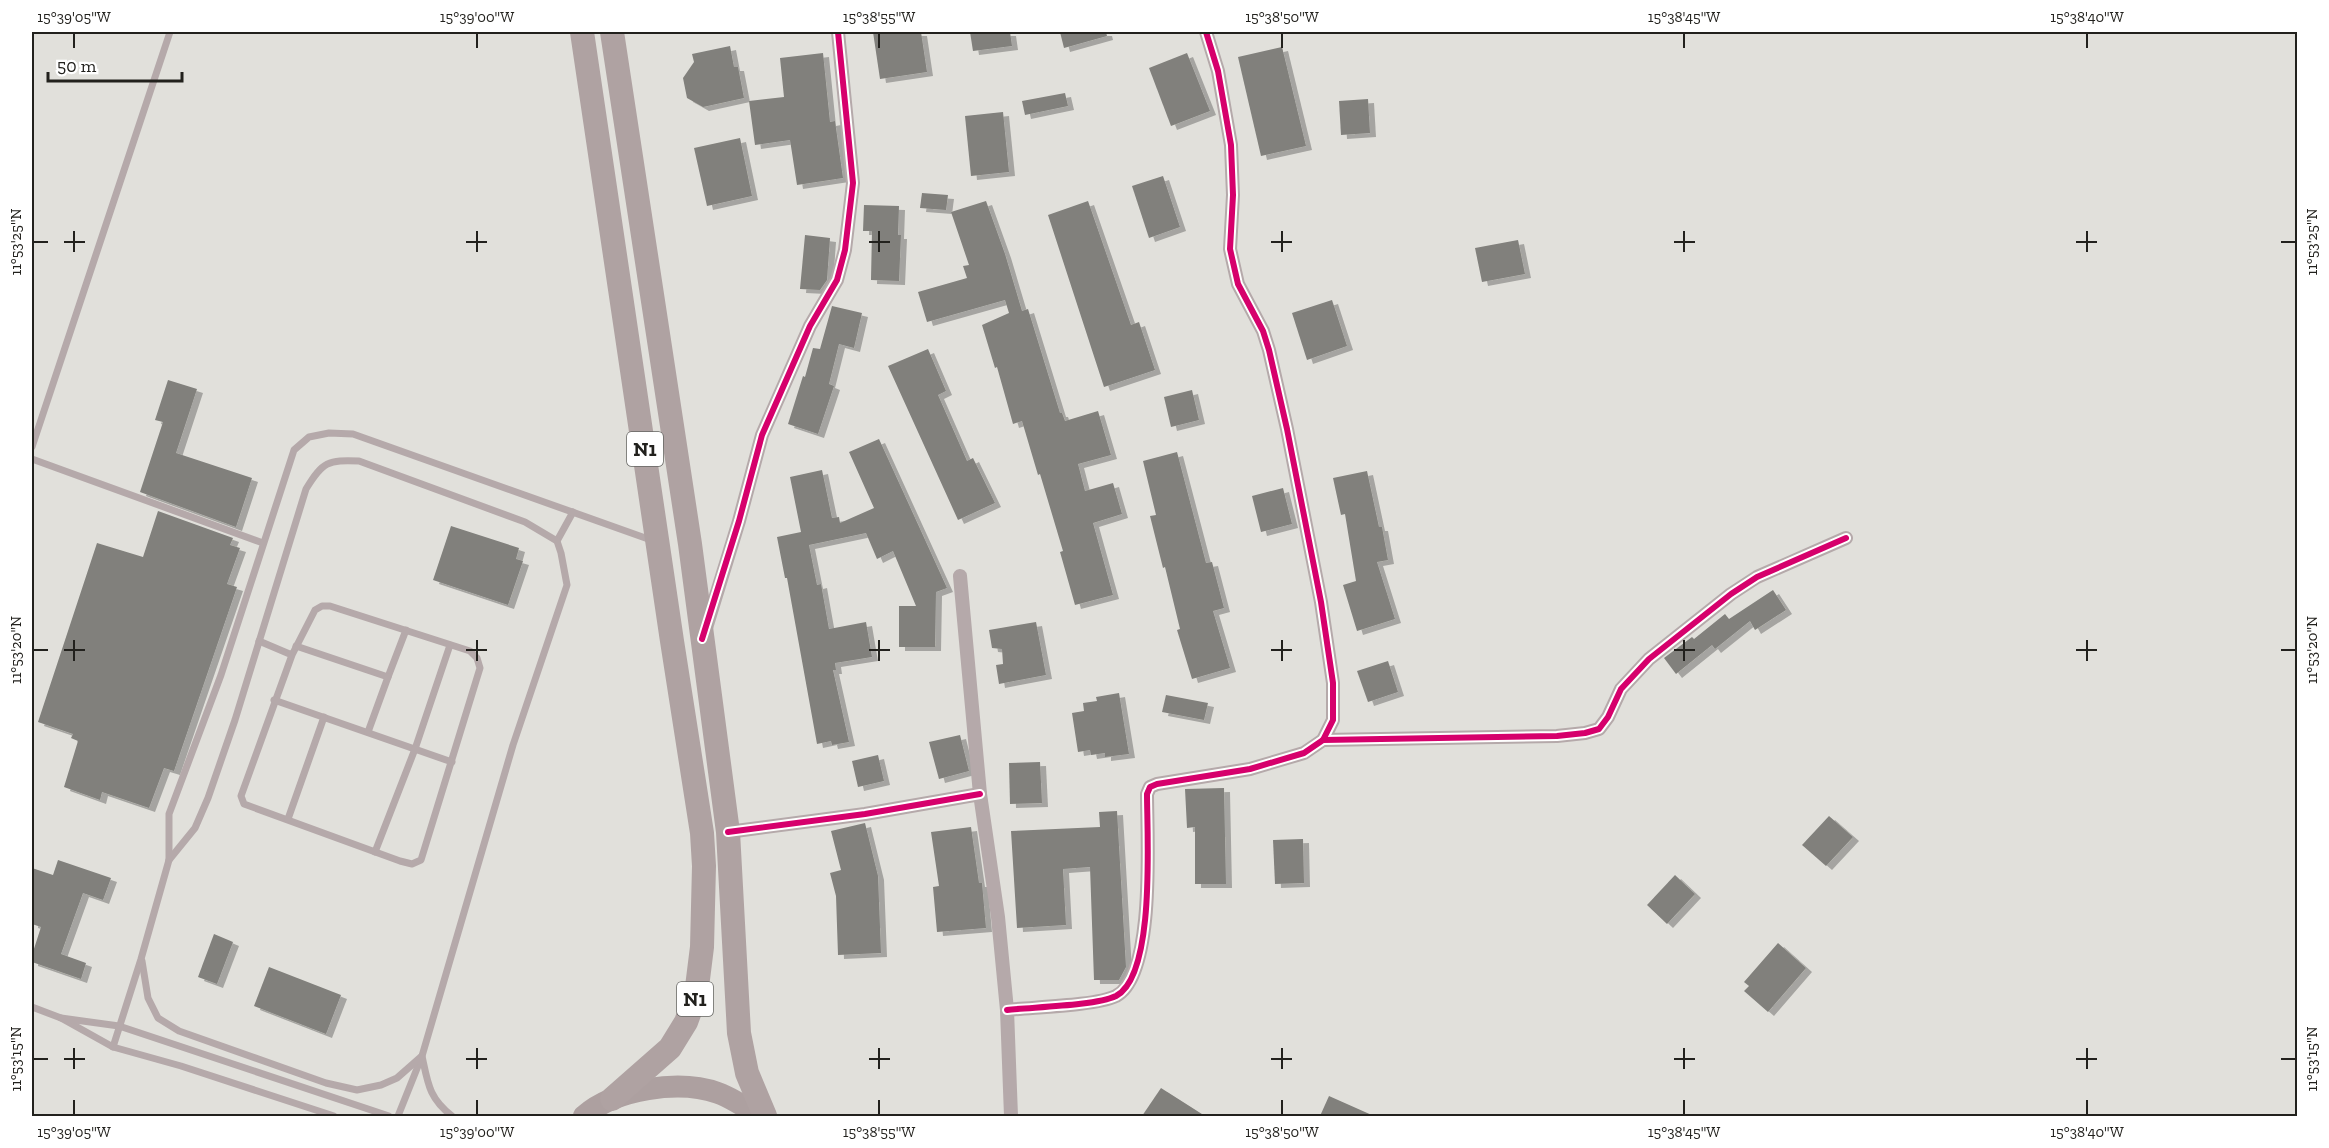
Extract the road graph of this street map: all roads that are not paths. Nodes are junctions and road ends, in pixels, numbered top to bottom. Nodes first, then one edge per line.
1 (170, 32) edge
2 (582, 32) edge
3 (612, 32) edge
4 (837, 32) edge
5 (1206, 32) edge
6 (32, 447) edge
7 (32, 459) edge
8 (573, 512) junction
9 (1846, 538) dead end
10 (556, 541) junction
11 (263, 543) junction
12 (658, 544) junction
13 (960, 576) dead end
14 (406, 630) junction
15 (702, 639) junction
16 (259, 641) junction
17 (450, 645) junction
18 (296, 646) junction
19 (292, 654) junction
20 (388, 677) junction
21 (274, 700) junction
22 (324, 717) junction
23 (368, 732) junction
24 (1323, 740) junction
25 (415, 749) junction
26 (452, 762) junction
27 (980, 794) junction
28 (288, 819) junction
29 (728, 832) junction
30 (375, 852) junction
31 (169, 860) junction
32 (141, 959) junction
33 (32, 1007) edge
34 (1007, 1010) junction
35 (61, 1018) junction
36 (119, 1026) junction
37 (113, 1047) junction
38 (422, 1056) junction
39 (592, 1110) edge
40 (334, 1116) edge
41 (389, 1116) edge
42 (399, 1116) edge
43 (452, 1116) edge
44 (759, 1116) edge
45 (765, 1116) edge
46 (1011, 1116) edge

1 - 6 lane
2 - 12 highway, N1
3 - 15 highway, N1
4 - 15 street
5 - 24 street
7 - 11 lane
8 - 10 lane
8 - 11 lane
8 - 12 lane
9 - 24 street
10 - 16 lane
10 - 38 lane
11 - 31 lane
12 - 39 highway, N1
13 - 27 street
14 - 17 lane
14 - 18 lane
14 - 20 lane
15 - 29 highway, N1
16 - 19 lane
16 - 31 lane
17 - 25 lane
17 - 26 lane
18 - 19 lane
18 - 20 lane
19 - 21 lane
20 - 23 lane
21 - 22 lane
21 - 28 lane
22 - 23 lane
22 - 28 lane
23 - 25 lane
24 - 34 street
25 - 26 lane
25 - 30 lane
26 - 30 lane
27 - 29 street
27 - 34 street
28 - 30 lane
29 - 45 highway, N1
31 - 32 lane
32 - 36 lane
32 - 38 lane
33 - 35 lane
34 - 46 street
35 - 36 lane
35 - 37 lane
36 - 37 lane
36 - 41 lane
37 - 40 lane
38 - 42 lane
38 - 43 lane
39 - 44 main road

